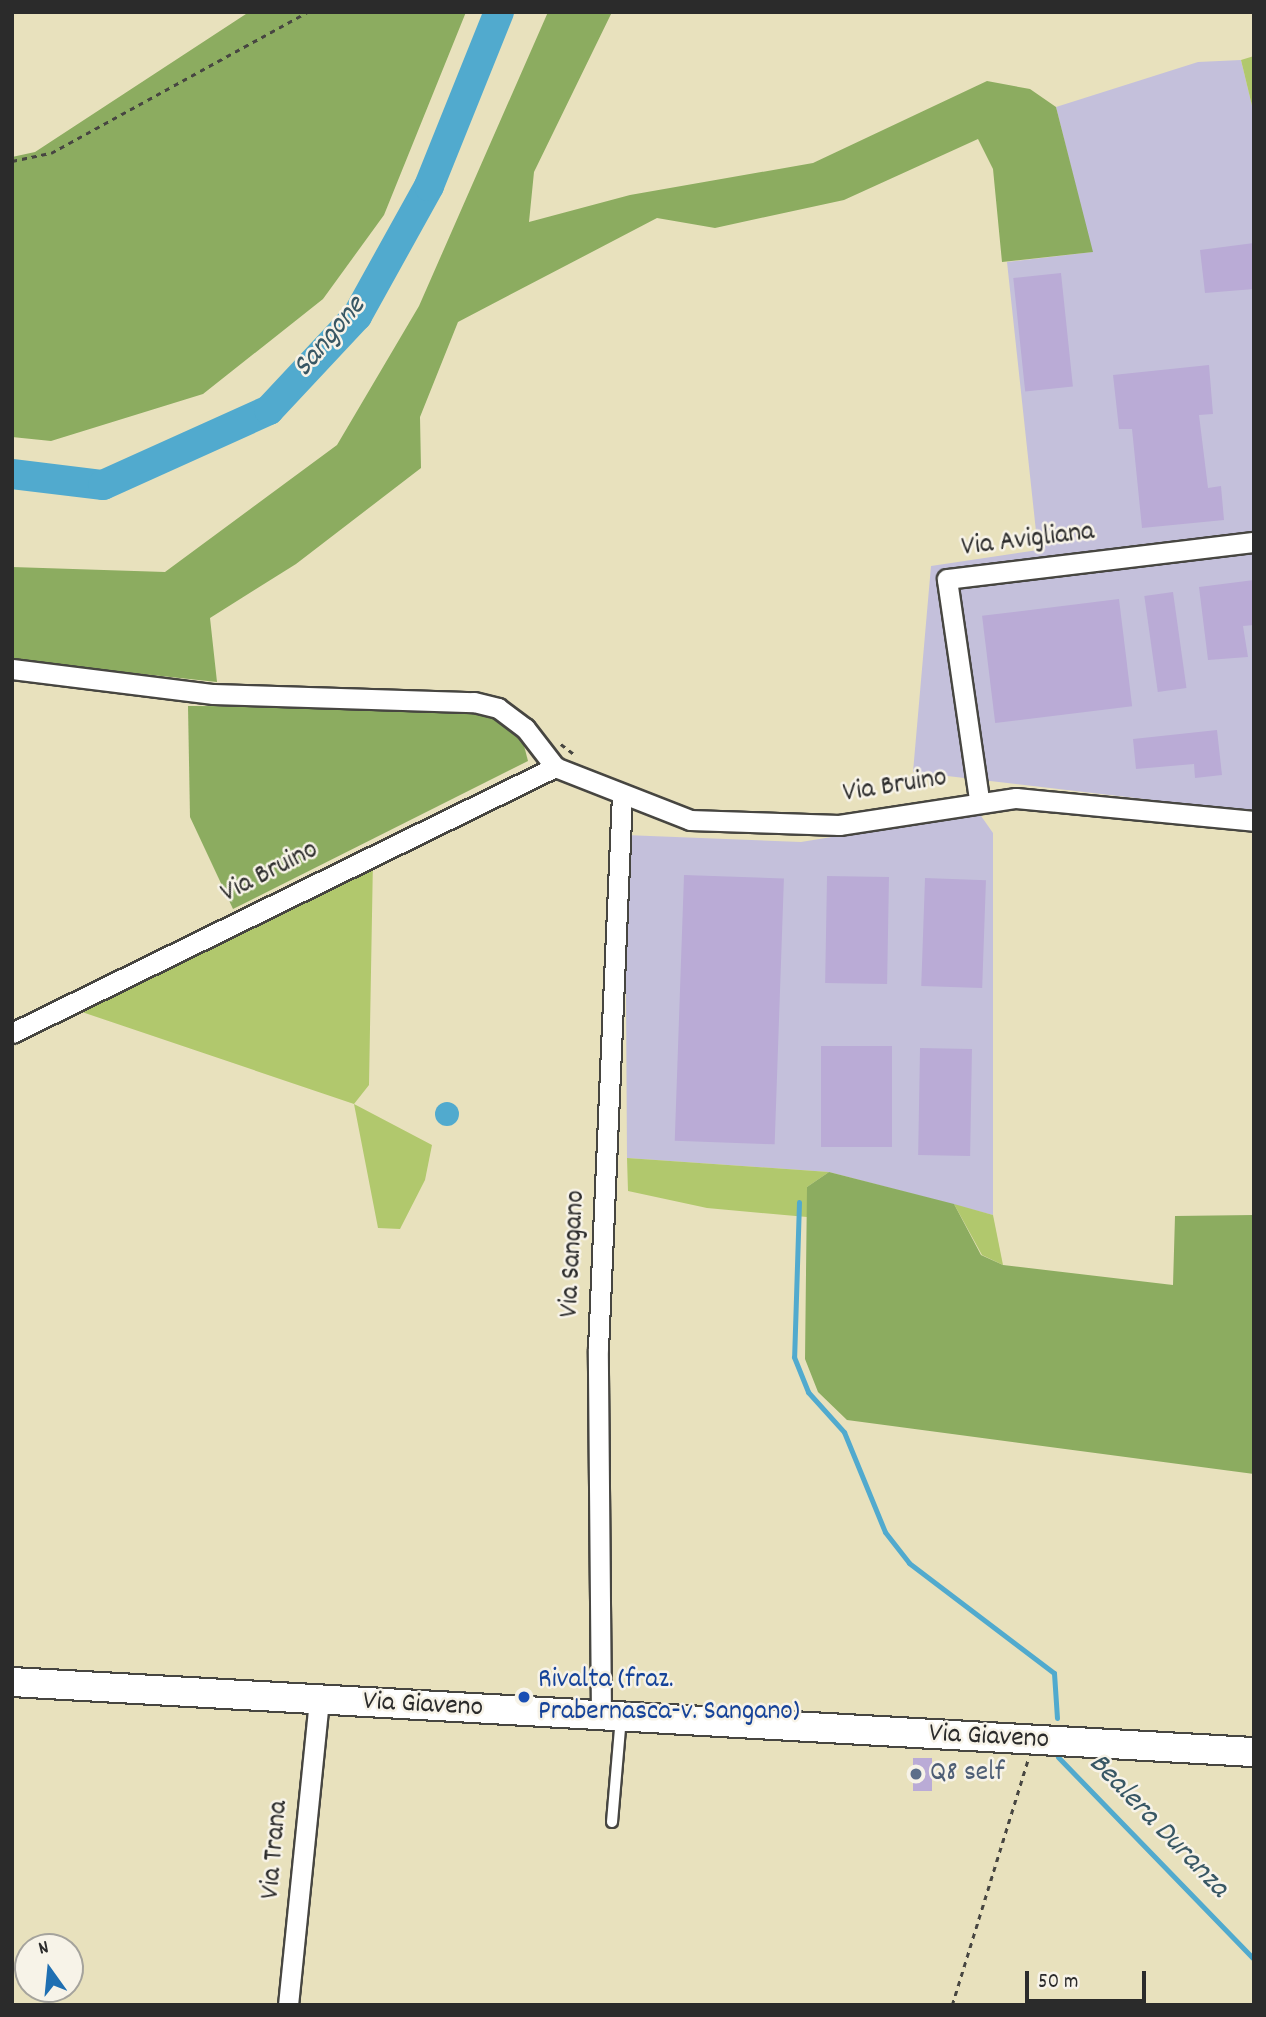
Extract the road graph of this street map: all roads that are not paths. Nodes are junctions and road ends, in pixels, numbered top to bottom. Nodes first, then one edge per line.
1 (1254, 541) edge
2 (12, 669) edge
3 (555, 766) junction
4 (622, 795) junction
5 (979, 799) junction
6 (1254, 821) edge
7 (12, 1033) edge
8 (12, 1682) edge
9 (318, 1701) junction
10 (611, 1716) junction
11 (1254, 1752) edge
12 (612, 1822) dead end
13 (288, 2005) edge

1 - 5 street, Via Avigliana
2 - 3 street
3 - 4 street, Via Bruino
3 - 7 street, Via Bruino
4 - 5 street, Via Bruino
4 - 10 street, Via Sangano
5 - 6 street, Via Bruino
8 - 9 main road, Via Giaveno
9 - 10 main road, Via Giaveno
9 - 13 street, Via Trana
10 - 11 main road, Via Giaveno
10 - 12 lane

